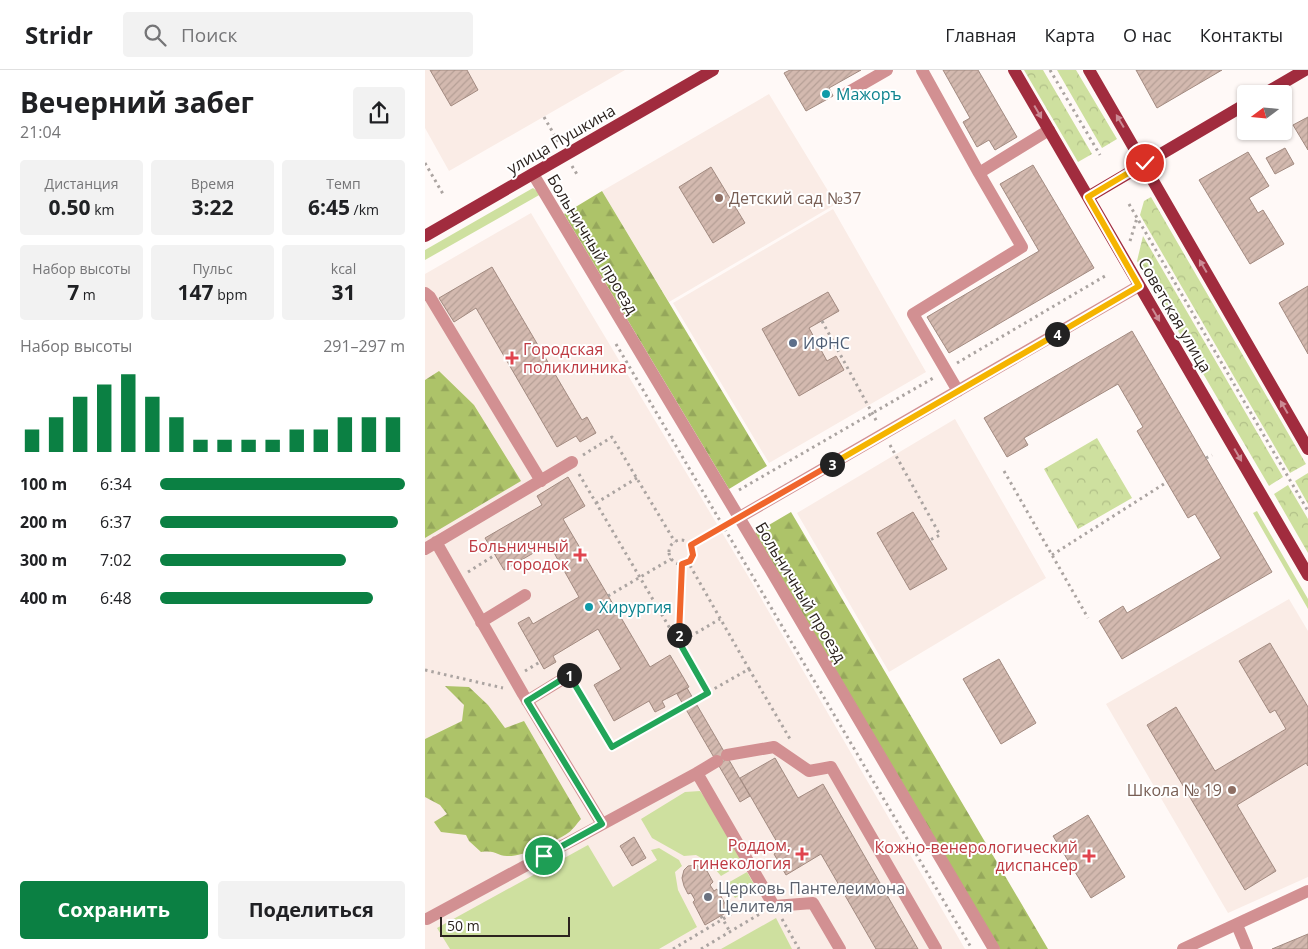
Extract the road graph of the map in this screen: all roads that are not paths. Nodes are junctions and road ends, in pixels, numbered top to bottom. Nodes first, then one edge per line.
1 (713, 70) edge
2 (887, 70) edge
3 (922, 70) edge
4 (1014, 70) edge
5 (1089, 70) edge
6 (1305, 70) edge
7 (1279, 85) edge
8 (847, 93) dead end
9 (1237, 109) edge
10 (1049, 130) junction
11 (1145, 163) junction
12 (979, 173) junction
13 (533, 174) junction
14 (1088, 197) junction
15 (425, 236) edge
16 (1139, 286) junction
17 (425, 292) edge
18 (958, 391) junction
19 (1308, 450) edge
20 (572, 462) road end
21 (541, 481) junction
22 (738, 518) junction
23 (436, 542) junction
24 (425, 549) edge
25 (1308, 575) edge
26 (525, 595) dead end
27 (481, 622) junction
28 (571, 674) road end
29 (525, 697) junction
30 (697, 773) junction
31 (602, 824) junction
32 (1308, 892) edge
33 (426, 918) edge
34 (1237, 925) junction
35 (839, 949) edge
36 (936, 949) edge
37 (994, 949) edge
38 (1183, 949) edge
39 (1247, 949) edge

1 - 13 main road, улица Пушкина
2 - 8 street
3 - 12 street
4 -> 10 main road, Советская улица
11 -> 5 main road
6 - 7 main road
9 - 11 main road
10 - 12 street
10 - 14 main road, Советская улица
11 - 14 main road
19 -> 11 main road
12 - 18 street
13 - 15 main road, улица Пушкина
13 - 22 street, Больничный проезд
14 - 16 main road, Советская улица
16 - 18 street
16 -> 25 main road, Советская улица
17 - 21 street
18 - 22 street
20 - 21 street
21 - 23 street
22 - 37 street, Больничный проезд
23 - 24 street
23 - 27 street
26 - 27 street
27 - 29 street
28 - 29 street
29 - 31 street
30 - 31 street
30 - 35 street
30 - 36 street
31 - 33 street
32 - 34 street
34 - 38 street
34 - 39 street

